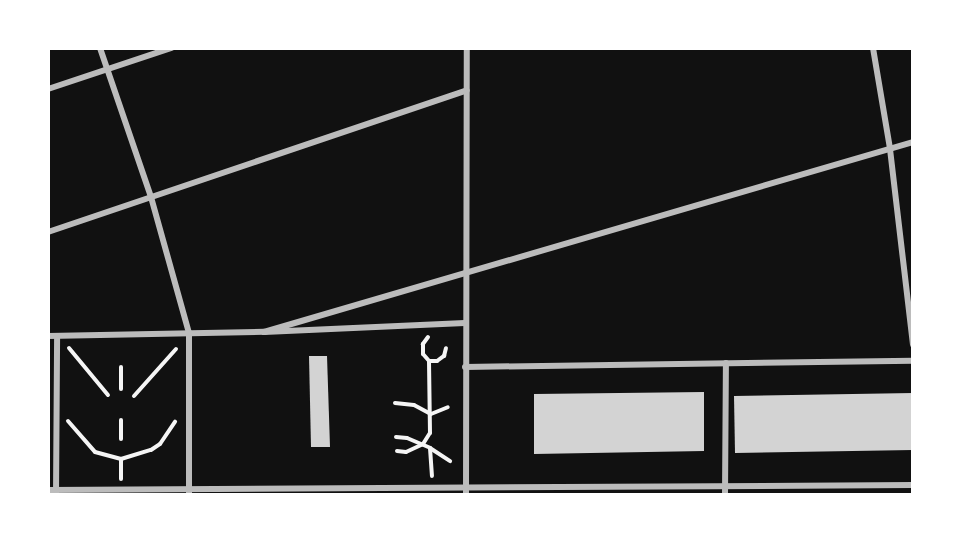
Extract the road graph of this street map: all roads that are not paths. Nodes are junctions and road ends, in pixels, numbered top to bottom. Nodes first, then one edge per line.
1 (100, 48) edge
2 (171, 48) edge
3 (467, 48) edge
4 (873, 48) edge
5 (107, 70) junction
6 (48, 89) edge
7 (467, 90) junction
8 (913, 142) edge
9 (890, 149) junction
10 (151, 197) junction
11 (48, 232) edge
12 (465, 273) junction
13 (465, 323) junction
14 (264, 332) junction
15 (189, 333) junction
16 (48, 336) edge
17 (57, 336) junction
18 (913, 345) edge
19 (913, 361) edge
20 (726, 363) junction
21 (465, 367) junction
22 (913, 485) edge
23 (725, 486) junction
24 (466, 487) junction
25 (48, 490) edge
26 (56, 492) edge
27 (189, 492) edge
28 (321, 492) edge
29 (466, 495) edge
30 (725, 495) edge

1 - 5 street
2 - 5 street
3 - 7 street
4 - 9 street
5 - 6 street
5 - 10 street
7 - 10 street
7 - 12 street
8 - 9 street
9 - 12 street
9 - 18 street
10 - 11 street
10 - 15 street
12 - 13 street
12 - 14 street
13 - 14 street
13 - 21 street
14 - 15 street
15 - 17 street
15 - 27 street
16 - 17 street
17 - 26 street
19 - 20 street
20 - 21 street
20 - 23 street
21 - 24 street
22 - 23 street
23 - 24 street
23 - 30 street
24 - 28 street
24 - 29 street
25 - 26 street
26 - 27 street
27 - 28 street

